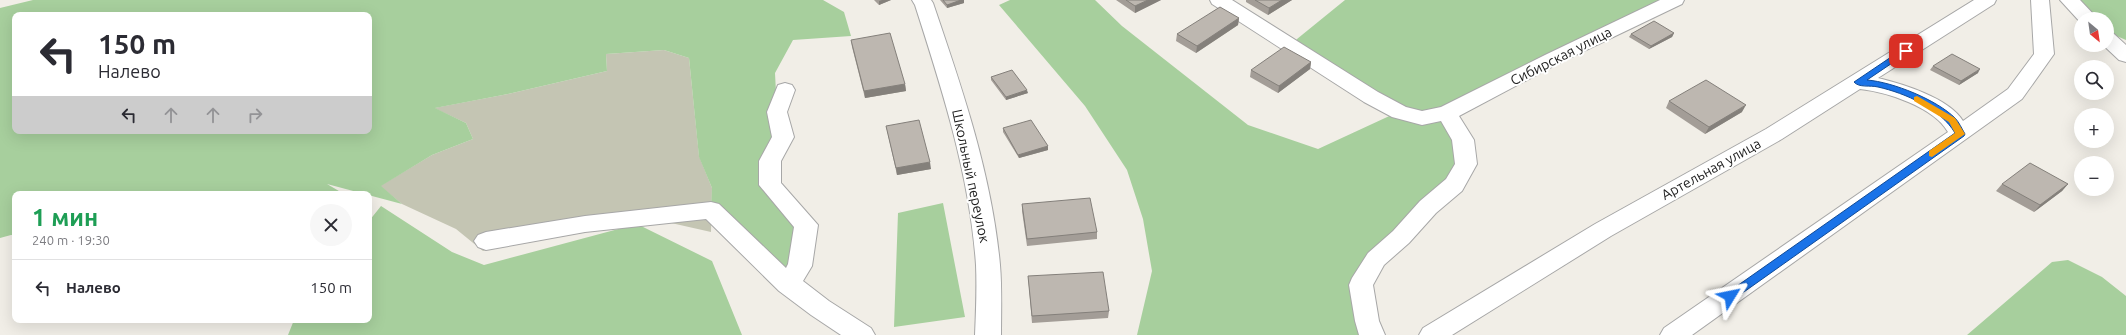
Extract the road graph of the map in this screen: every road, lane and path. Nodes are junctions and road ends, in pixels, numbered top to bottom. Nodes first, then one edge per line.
1 (920, 0) edge
2 (1219, 0) edge
3 (1675, 0) edge
4 (1987, 0) edge
5 (2040, 0) edge
6 (2069, 0) edge
7 (2081, 12) edge
8 (2114, 45) edge
9 (2126, 56) edge
10 (1858, 82) junction
11 (785, 90) dead end
12 (1447, 113) junction
13 (1960, 134) junction
14 (486, 241) dead end
15 (788, 284) junction
16 (862, 335) edge
17 (988, 335) edge
18 (1372, 335) edge
19 (1432, 335) edge
20 (1673, 335) edge

1 - 17 street, Школьный переулок
2 - 12 street, Сибирская улица
3 - 12 street, Сибирская улица
4 - 10 street, Артельная улица
5 - 13 street
6 - 7 street
8 - 9 street
10 - 13 street
10 - 19 street, Артельная улица
11 - 15 street
12 - 18 street
13 - 20 street
14 - 15 street
15 - 16 street

